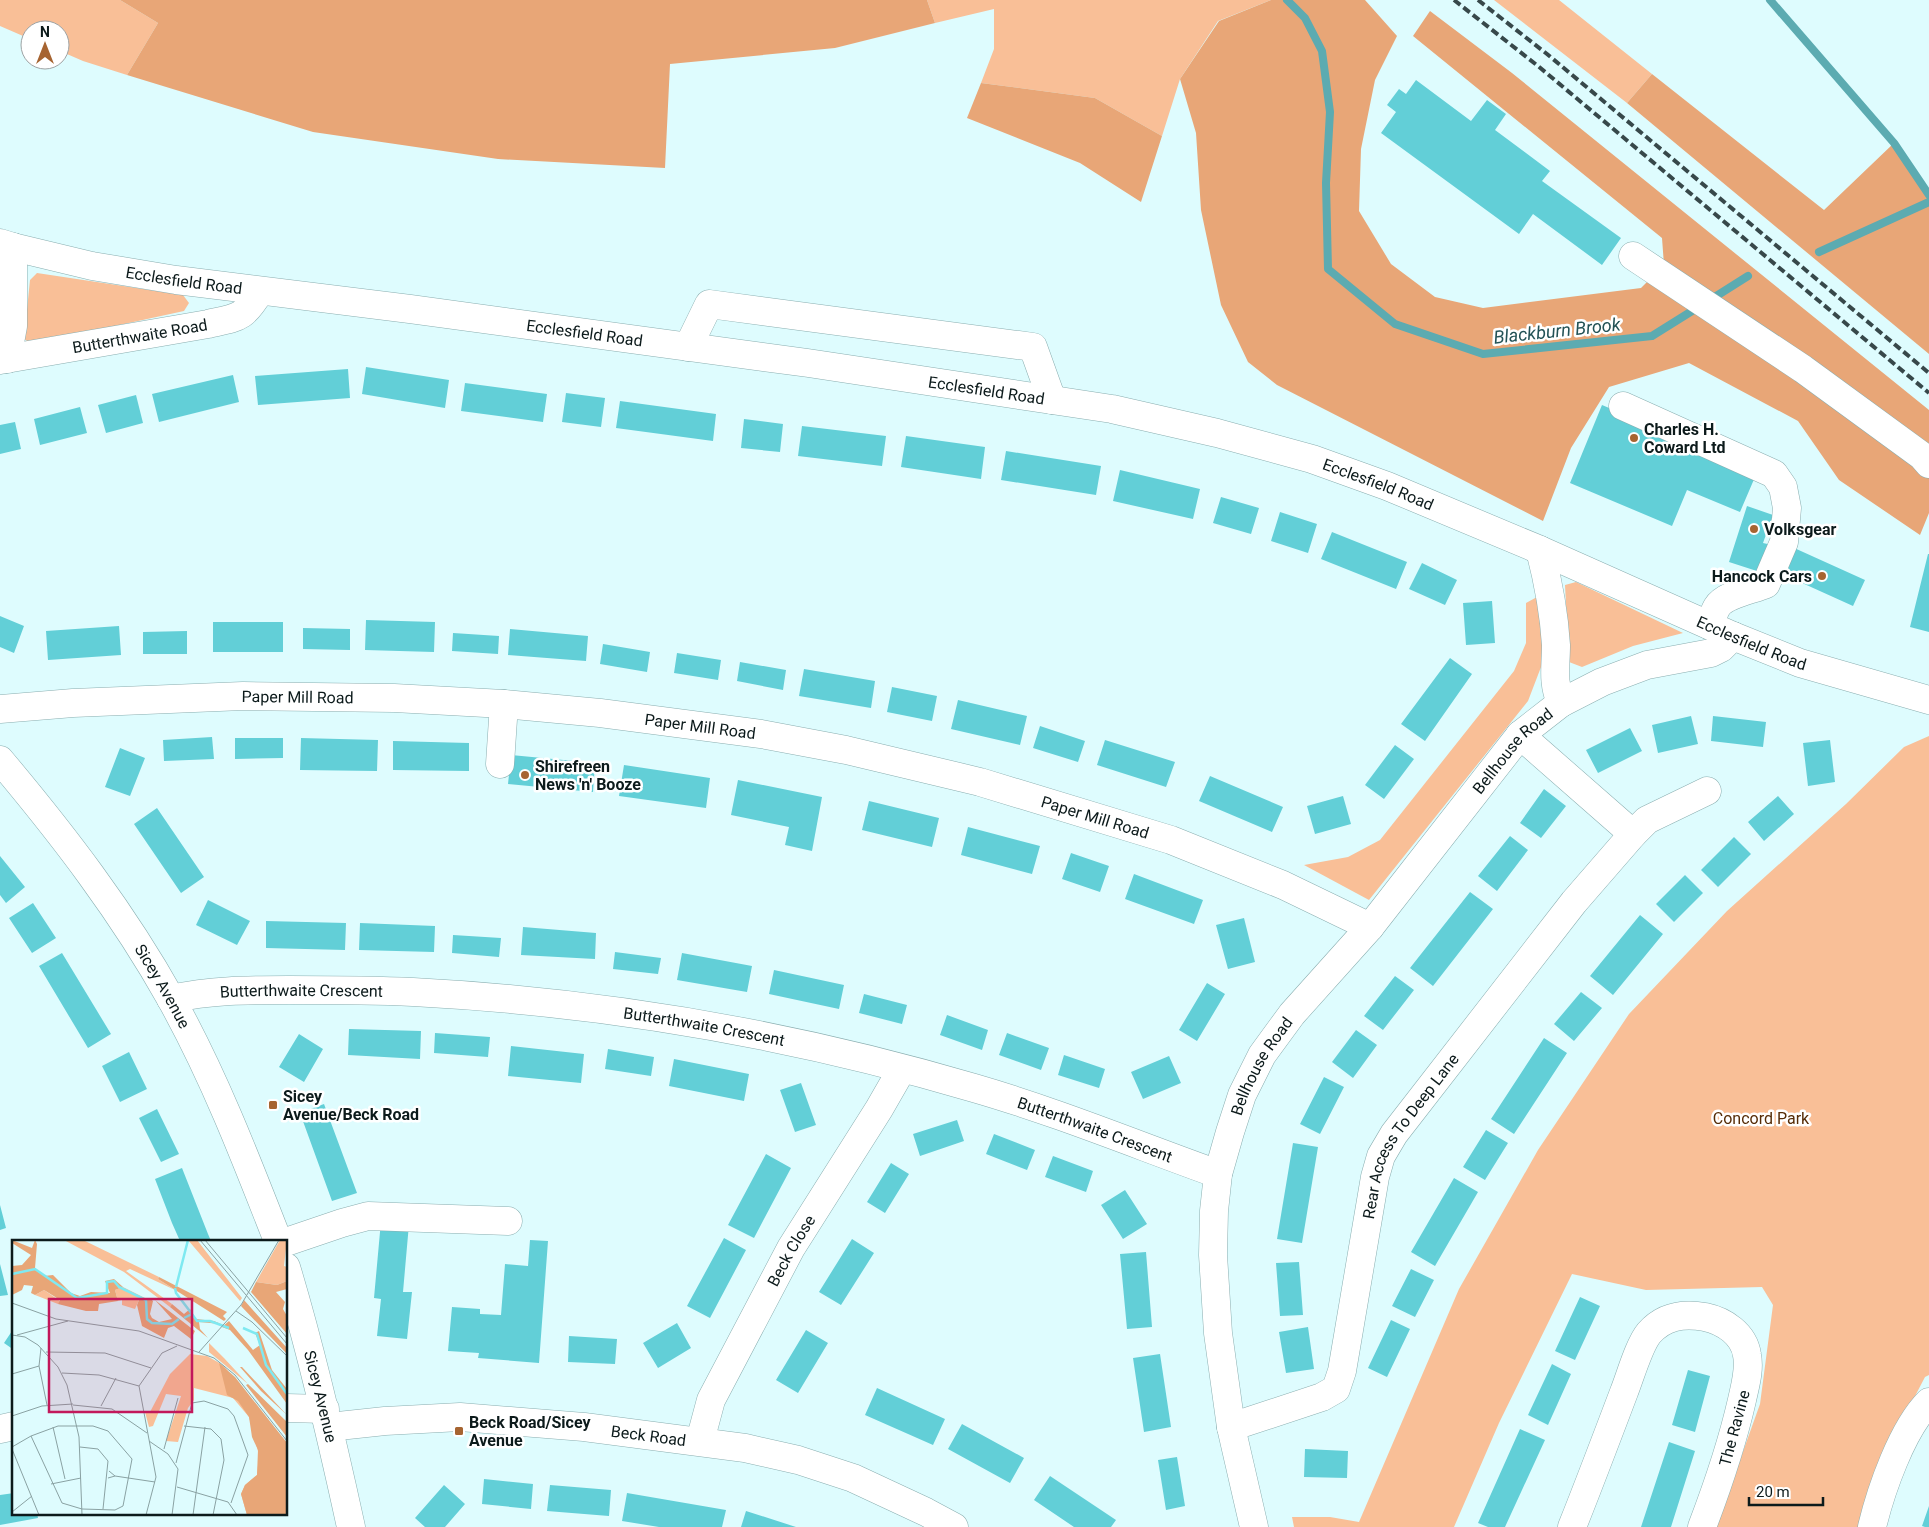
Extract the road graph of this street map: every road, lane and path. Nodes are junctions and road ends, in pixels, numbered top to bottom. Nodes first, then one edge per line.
1 (6, 245) edge
2 (1633, 256) dead end
3 (260, 291) junction
4 (688, 347) junction
5 (4, 359) edge
6 (1052, 400) junction
7 (1623, 406) dead end
8 (1929, 464) edge
9 (1540, 550) junction
10 (1721, 631) junction
11 (1929, 700) edge
12 (1561, 703) junction
13 (504, 704) junction
14 (0, 709) edge
15 (1520, 735) junction
16 (0, 760) edge
17 (500, 764) dead end
18 (1707, 791) dead end
19 (1633, 834) junction
20 (1370, 926) junction
21 (171, 999) junction
22 (902, 1069) junction
23 (1218, 1174) junction
24 (508, 1221) dead end
25 (278, 1240) edge
26 (288, 1241) edge
27 (288, 1274) edge
28 (1929, 1402) edge
29 (288, 1408) edge
30 (327, 1418) junction
31 (1231, 1428) junction
32 (700, 1441) junction
33 (351, 1527) edge
34 (954, 1527) edge
35 (1254, 1527) edge
36 (1572, 1527) edge
37 (1702, 1527) edge
38 (1872, 1527) edge

1 - 3 street, Ecclesfield Road
1 - 5 street, Butterthwaite Road
2 - 8 street
3 - 4 street, Ecclesfield Road
3 - 5 street, Butterthwaite Road
4 - 6 street, Ecclesfield Road
4 - 6 street
6 - 9 street, Ecclesfield Road
7 - 10 street
9 - 10 street, Ecclesfield Road
9 - 12 street, Bellhouse Road
10 - 11 street, Ecclesfield Road
10 - 12 street, Bellhouse Road
12 - 15 street, Bellhouse Road
13 - 14 street, Paper Mill Road
13 - 17 street
13 - 20 street, Paper Mill Road
15 - 19 street
15 - 20 street, Bellhouse Road
16 - 21 street, Sicey Avenue
18 - 19 street, Rear Access To Deep Lane
19 - 31 street, Rear Access To Deep Lane
20 - 23 street, Bellhouse Road
21 - 22 street, Butterthwaite Crescent
21 - 25 street, Sicey Avenue
22 - 23 street, Butterthwaite Crescent
22 - 32 street, Beck Close
23 - 31 street, Bellhouse Road
24 - 26 street
27 - 30 street, Sicey Avenue
28 - 38 street
29 - 30 street, Beck Road
30 - 32 street, Beck Road
30 - 33 street, Sicey Avenue
31 - 35 street, Bellhouse Road
32 - 34 street, Beck Road
36 - 37 street, The Ravine

